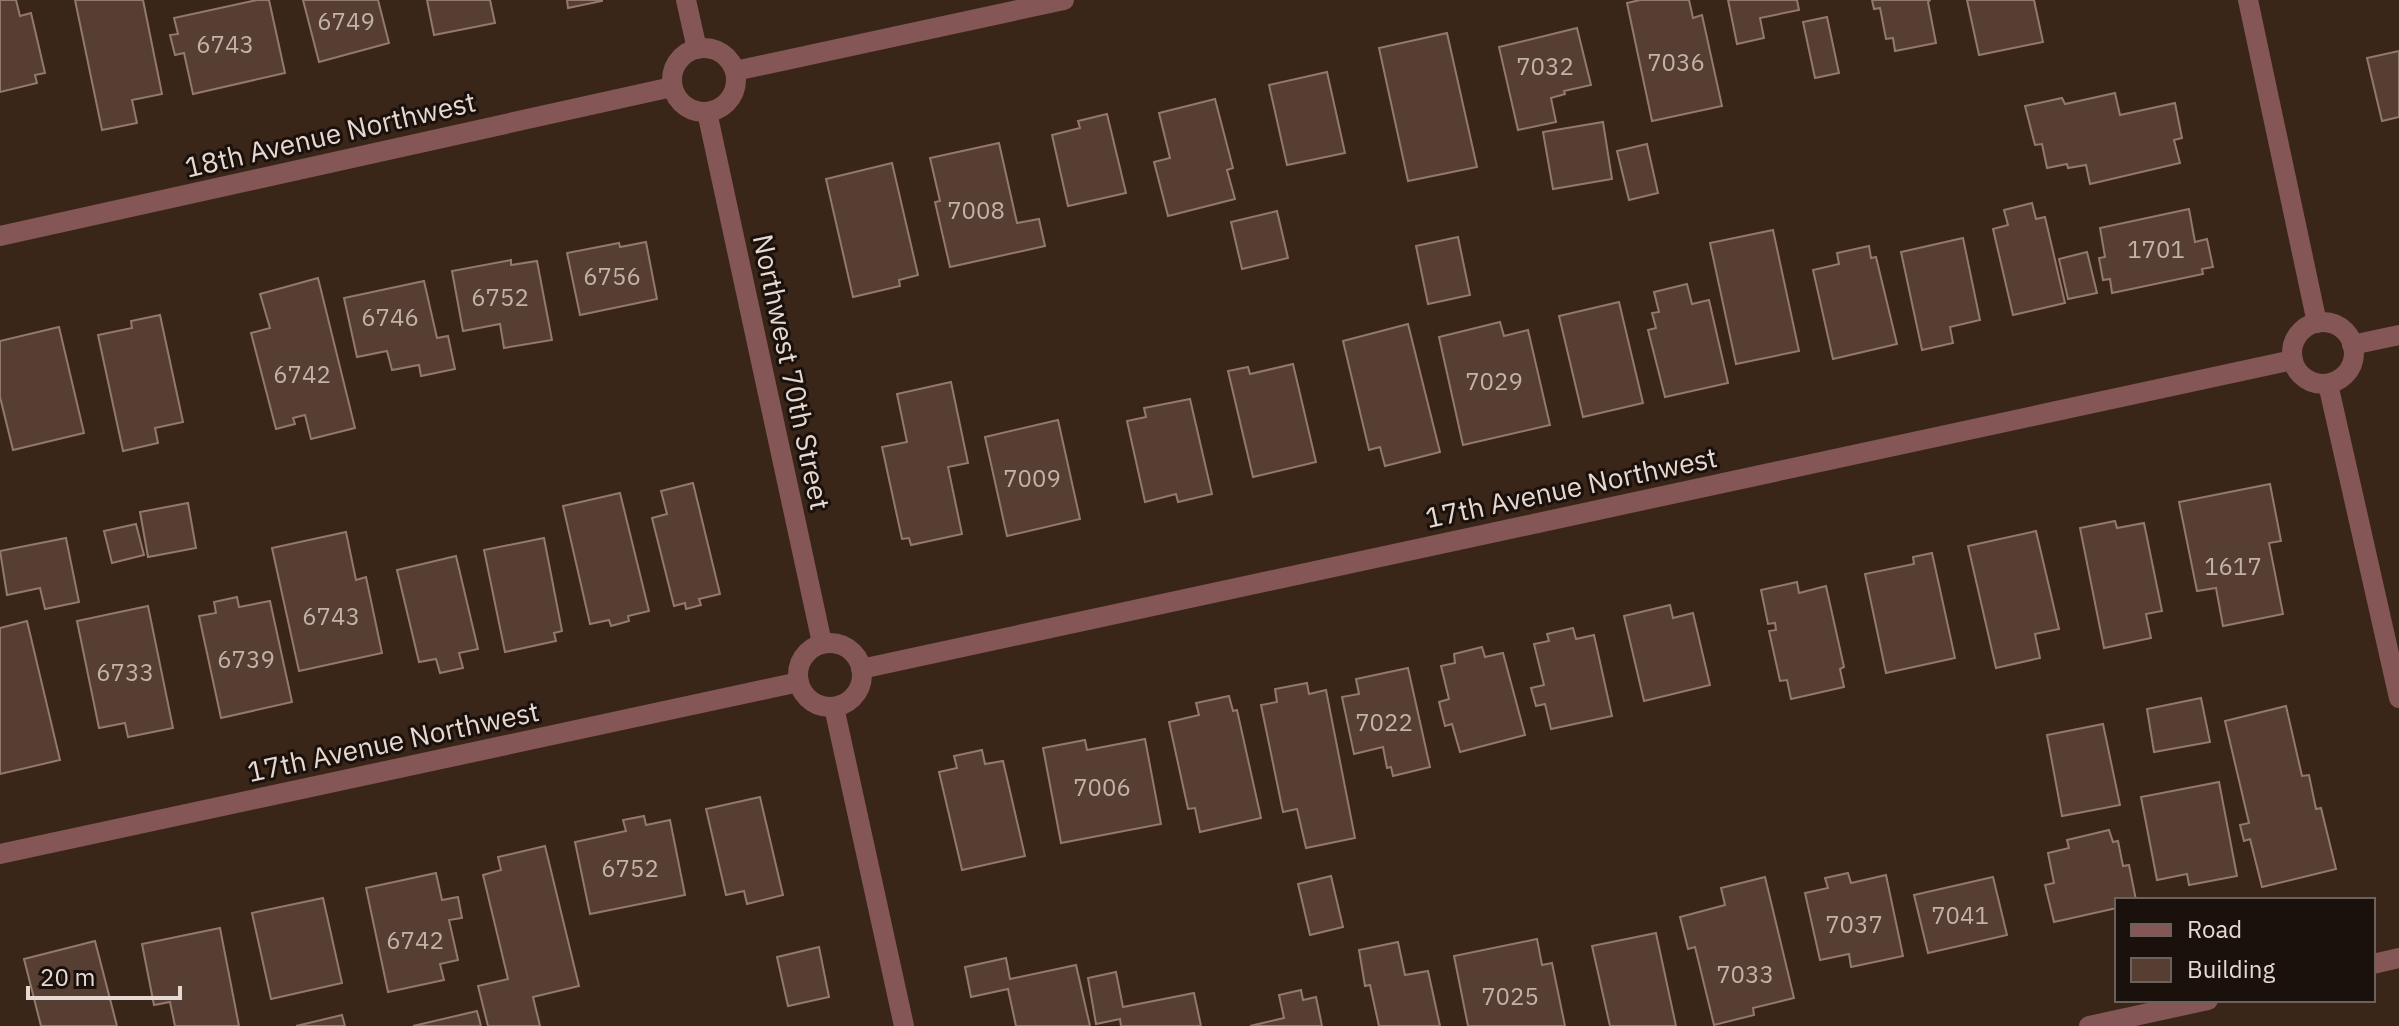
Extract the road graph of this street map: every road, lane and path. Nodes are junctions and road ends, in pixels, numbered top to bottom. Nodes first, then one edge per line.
1 (686, 0) edge
2 (1064, 0) edge
3 (2248, 0) edge
4 (697, 49) junction
5 (735, 71) junction
6 (672, 87) junction
7 (707, 112) junction
8 (0, 236) edge
9 (2317, 323) junction
10 (2399, 335) edge
11 (2352, 345) junction
12 (2293, 360) junction
13 (2328, 384) junction
14 (822, 643) junction
15 (861, 669) junction
16 (799, 682) junction
17 (2399, 698) edge
18 (834, 707) junction
19 (0, 854) edge
20 (2399, 958) edge
21 (2375, 964) edge
22 (2199, 1002) edge
23 (904, 1026) edge
24 (2089, 1026) edge

1 - 4 street
2 - 5 street
3 - 9 street
4 - 5 street
4 - 6 street
5 - 7 street
6 - 7 street
6 - 8 street, 18th Avenue Northwest
7 - 14 street, Northwest 70th Street
9 - 11 street
9 - 12 street
10 - 11 street
11 - 13 street
12 - 13 street
12 - 15 street, 17th Avenue Northwest
13 - 17 street
14 - 15 street
14 - 16 street
15 - 18 street
16 - 18 street
16 - 19 street, 17th Avenue Northwest
18 - 23 street
20 - 21 street
22 - 24 street

